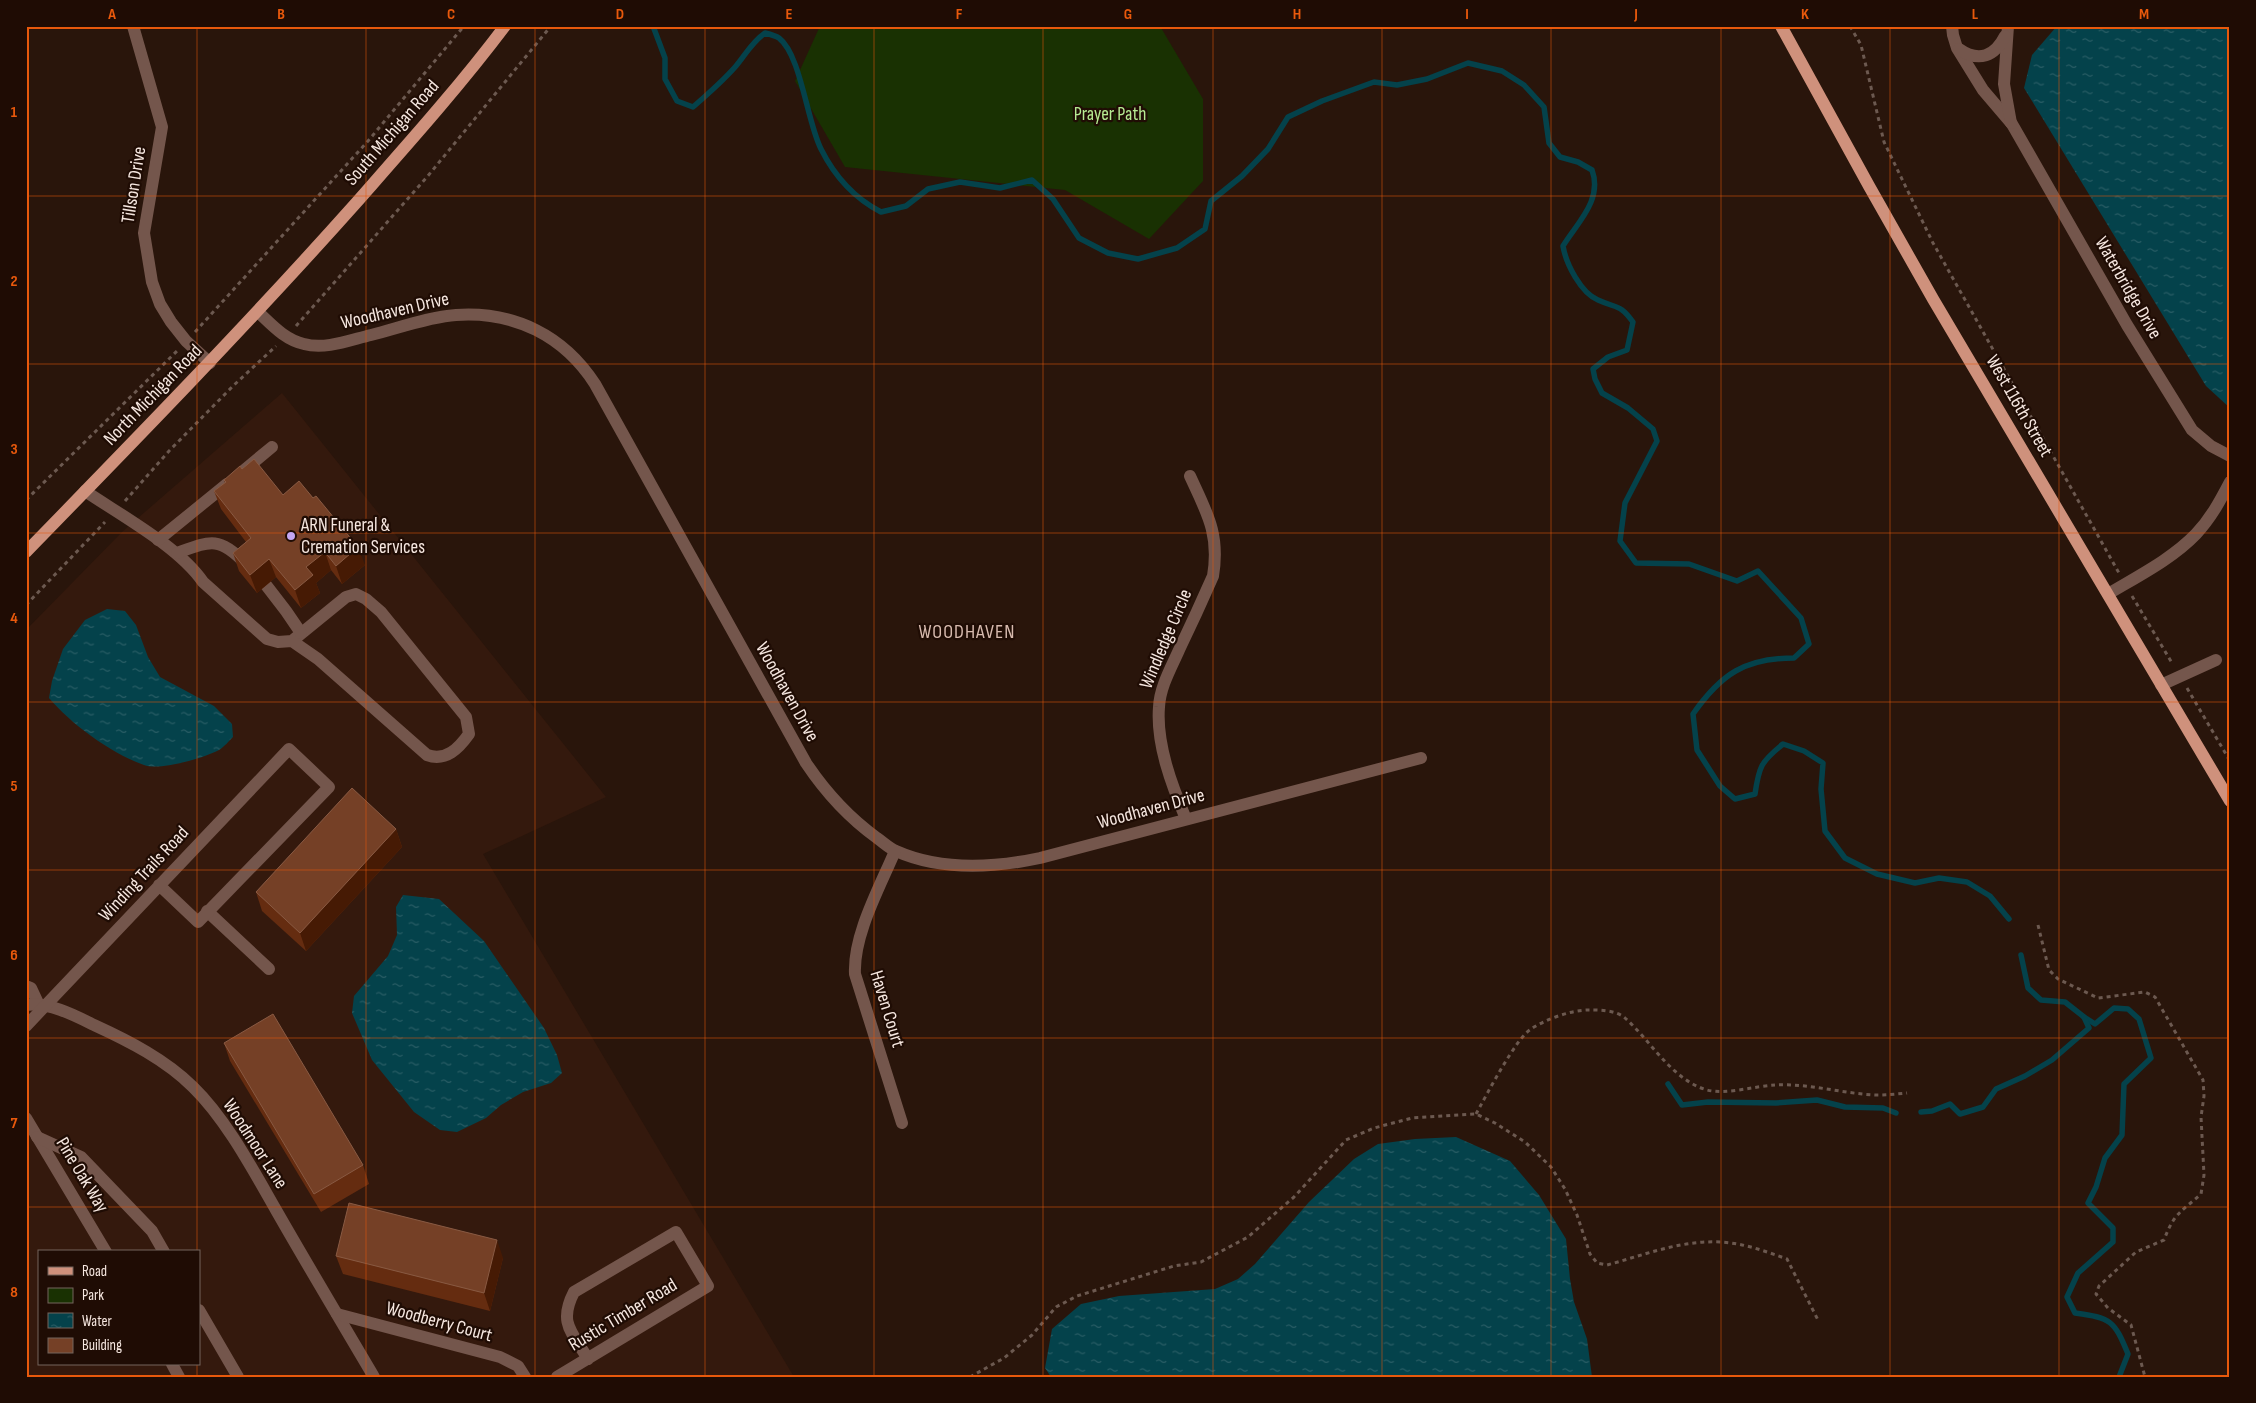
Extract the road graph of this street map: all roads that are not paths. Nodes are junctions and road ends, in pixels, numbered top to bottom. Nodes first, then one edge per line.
1 (133, 26) edge
2 (505, 26) edge
3 (1952, 26) edge
4 (1784, 27) edge
5 (2008, 28) edge
6 (1957, 48) junction
7 (2012, 124) junction
8 (304, 261) joint
9 (258, 312) junction
10 (210, 362) junction
11 (272, 447) dead end
12 (2230, 456) edge
13 (1190, 476) dead end
14 (2230, 482) edge
15 (85, 491) junction
16 (158, 540) junction
17 (26, 552) edge
18 (176, 553) junction
19 (247, 564) edge
20 (266, 585) dead end
21 (2108, 594) junction
22 (296, 637) junction
23 (2216, 660) dead end
24 (2161, 685) junction
25 (1421, 758) dead end
26 (2230, 801) edge
27 (1186, 819) junction
28 (895, 851) junction
29 (159, 885) junction
30 (208, 911) junction
31 (268, 969) dead end
32 (26, 986) edge
33 (37, 1005) edge
34 (26, 1026) edge
35 (26, 1118) edge
36 (902, 1123) dead end
37 (37, 1136) junction
38 (105, 1250) edge
39 (163, 1250) edge
40 (200, 1312) edge
41 (337, 1314) junction
42 (588, 1359) junction
43 (238, 1377) edge
44 (374, 1377) edge
45 (525, 1377) edge
46 (556, 1377) edge

1 - 10 street, Tillson Drive
2 - 8 main road, South Michigan Road
3 - 6 street, Waterbridge Drive
4 - 21 main road, West 116th Street
5 - 6 street, Waterbridge Drive
5 - 7 street, Waterbridge Drive
6 - 7 street, Waterbridge Drive
7 - 12 street, Waterbridge Drive
8 - 9 main road, North Michigan Road
9 - 10 main road, North Michigan Road
9 - 28 street, Woodhaven Drive
10 - 15 main road, North Michigan Road
11 - 16 street
13 - 27 street, Windledge Circle
14 - 21 street
15 - 16 street
15 - 17 main road, North Michigan Road
16 - 18 street
18 - 19 street
18 - 22 street
20 - 22 street
21 - 24 main road, West 116th Street
22 - 22 street
23 - 24 street
24 - 26 main road, West 116th Street
25 - 27 street, Woodhaven Drive
27 - 28 street, Woodhaven Drive
28 - 36 street, Haven Court
29 - 30 street
29 - 30 street, Winding Trails Road
29 - 33 street, Winding Trails Road
30 - 31 street
32 - 33 street
33 - 34 street, Winding Trails Road
33 - 41 street, Woodmoor Lane
35 - 37 street, Pine Oak Way
37 - 38 street, Pine Oak Way
37 - 39 street
40 - 43 street
41 - 44 street, Woodmoor Lane
41 - 45 street, Woodberry Court
42 - 42 street, Rustic Timber Road
42 - 46 street, Rustic Timber Road

